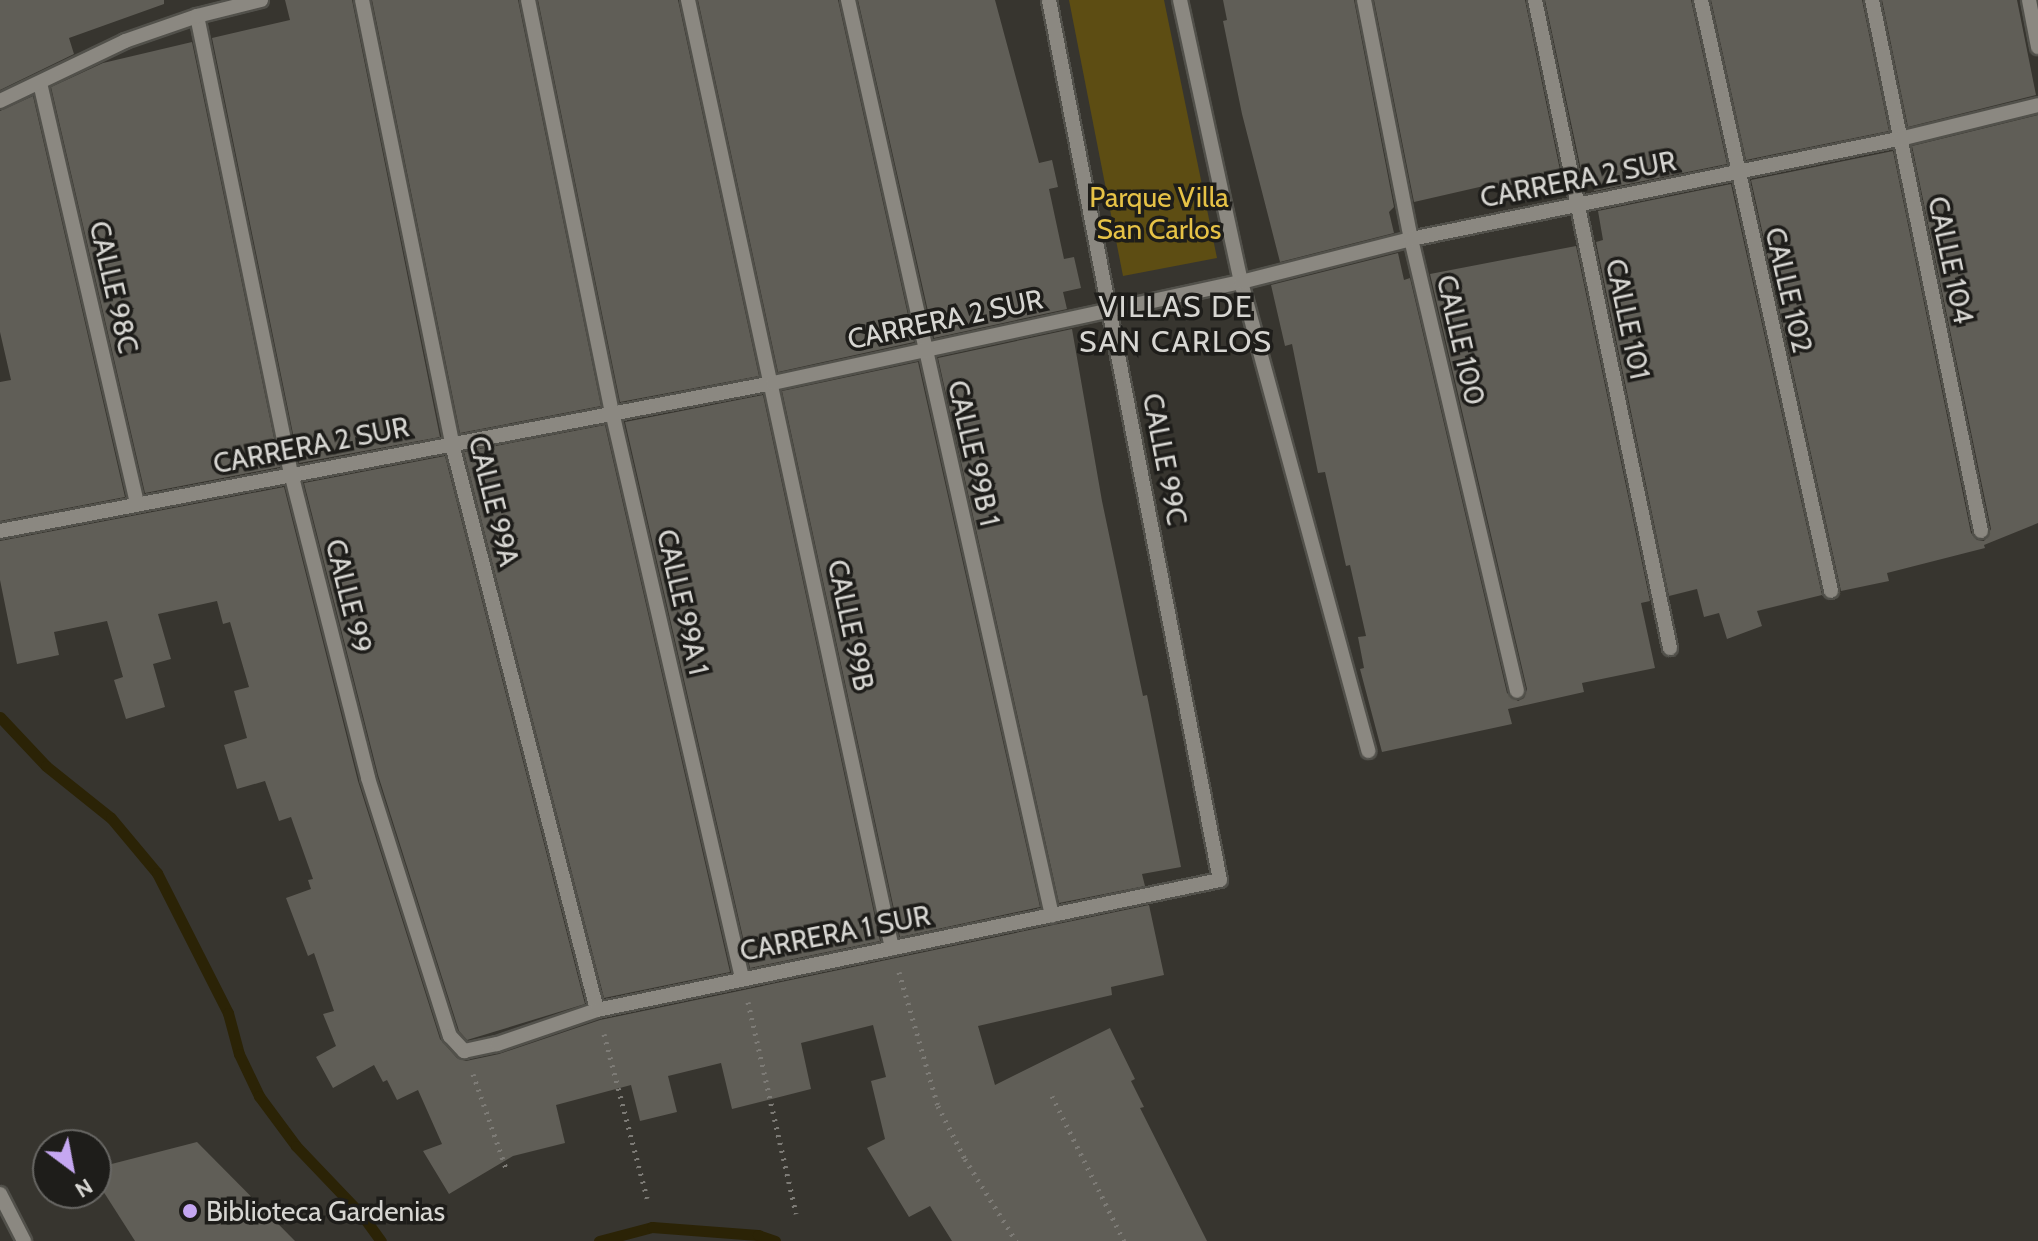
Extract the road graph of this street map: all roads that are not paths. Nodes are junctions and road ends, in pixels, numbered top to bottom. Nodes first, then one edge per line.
1 (261, 0) edge
2 (362, 0) edge
3 (528, 0) edge
4 (688, 0) edge
5 (848, 0) edge
6 (1049, 0) edge
7 (1180, 0) edge
8 (1364, 0) edge
9 (1535, 0) edge
10 (1701, 0) edge
11 (1872, 0) edge
12 (2029, 0) edge
13 (197, 16) junction
14 (2038, 47) edge
15 (40, 83) junction
16 (0, 101) edge
17 (2038, 105) edge
18 (1900, 139) junction
19 (1736, 173) junction
20 (1577, 205) junction
21 (1411, 239) junction
22 (1241, 282) junction
23 (1109, 310) junction
24 (924, 349) junction
25 (773, 383) junction
26 (613, 416) junction
27 (452, 444) junction
28 (292, 477) junction
29 (137, 503) junction
30 (0, 531) edge
31 (1981, 531) dead end
32 (1831, 591) dead end
33 (1670, 648) dead end
34 (1517, 691) dead end
35 (1368, 751) dead end
36 (1220, 880) joint
37 (1052, 916) junction
38 (892, 948) junction
39 (742, 978) junction
40 (597, 1010) junction
41 (464, 1051) joint
42 (0, 1194) edge
43 (24, 1241) edge

1 - 13 street
2 - 27 street, CALLE 99A
3 - 26 street, CALLE 99A 1
4 - 25 street, CALLE 99B
5 - 24 street, CALLE 99B 1
6 - 23 street, CALLE 99C
7 - 22 street
8 - 21 street, CALLE 100
9 - 20 street, CALLE 101
10 - 19 street, CALLE 102
11 - 18 street, CALLE 104
12 - 14 street
13 - 15 street
13 - 28 street, CALLE 99
15 - 16 street
15 - 29 street, CALLE 98C
17 - 18 street, CARRERA 2 SUR
18 - 19 street, CARRERA 2 SUR
18 - 31 street, CALLE 104
19 - 20 street, CARRERA 2 SUR
19 - 32 street, CALLE 102
20 - 21 street, CARRERA 2 SUR
20 - 33 street, CALLE 101
21 - 22 street, CARRERA 2 SUR
21 - 34 street, CALLE 100
22 - 23 street, CARRERA 2 SUR
22 - 35 street
23 - 24 street, CARRERA 2 SUR
23 - 36 street, CALLE 99C
24 - 25 street, CARRERA 2 SUR
24 - 37 street, CALLE 99B 1
25 - 26 street, CARRERA 2 SUR
25 - 38 street, CALLE 99B
26 - 27 street, CARRERA 2 SUR
26 - 39 street, CALLE 99A 1
27 - 28 street, CARRERA 2 SUR
27 - 40 street, CALLE 99A
28 - 29 street, CARRERA 2 SUR
28 - 41 street, CALLE 99
29 - 30 street, CARRERA 2 SUR
36 - 37 street, CARRERA 1 SUR
37 - 38 street, CARRERA 1 SUR
38 - 39 street, CARRERA 1 SUR
39 - 40 street, CARRERA 1 SUR
40 - 41 street, CARRERA 1 SUR
42 - 43 street

